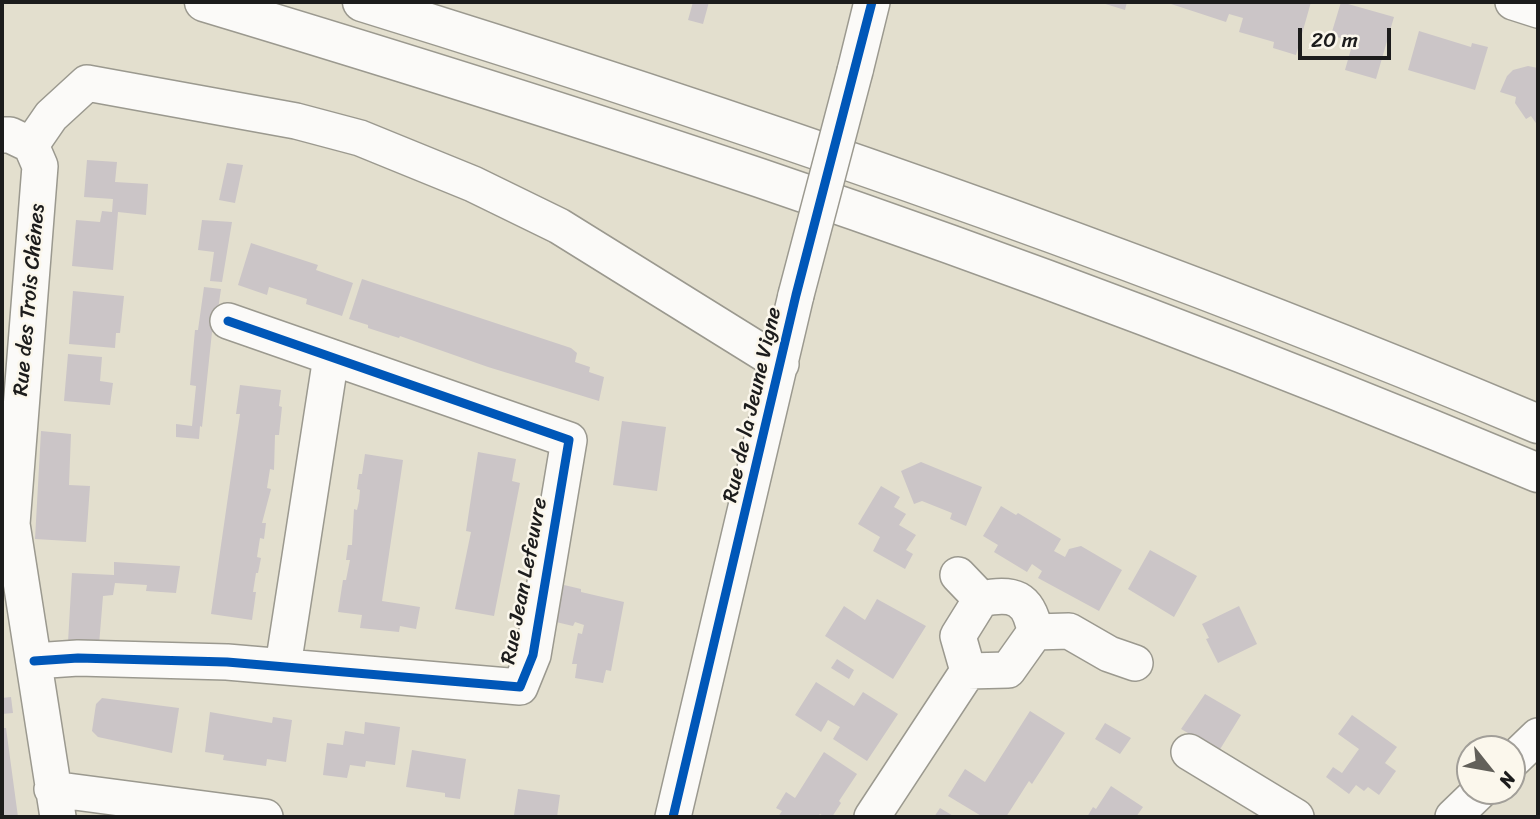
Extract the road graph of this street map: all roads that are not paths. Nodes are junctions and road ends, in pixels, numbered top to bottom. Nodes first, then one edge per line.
1 (204, 2) edge
2 (362, 2) edge
3 (872, 2) edge
4 (1513, 2) edge
5 (1538, 10) edge
6 (17, 140) edge
7 (228, 321) dead end
8 (331, 357) junction
9 (781, 364) junction
10 (1538, 424) edge
11 (1538, 472) edge
12 (1035, 632) junction
13 (34, 661) junction
14 (1135, 663) dead end
15 (283, 666) junction
16 (968, 671) junction
17 (1189, 752) dead end
18 (55, 803) edge
19 (265, 817) edge
20 (673, 817) edge
21 (872, 817) edge
22 (1296, 817) edge

1 - 11 highway
2 - 10 highway
3 - 9 street, Rue de la Jeune Vigne, bridge
4 - 5 street
6 - 9 street, Rue des Trois Chênes
6 - 13 street, Rue des Trois Chênes
7 - 8 street, Rue Jean Lefeuvre
8 - 15 street
8 - 15 street, Rue Jean Lefeuvre
9 - 20 street, Rue de la Jeune Vigne
12 - 14 street
12 - 16 street
12 - 16 street
13 - 15 street, Rue Jean Lefeuvre
13 - 18 street, Rue des Trois Chênes
16 - 21 street
17 - 22 street
18 - 19 street

